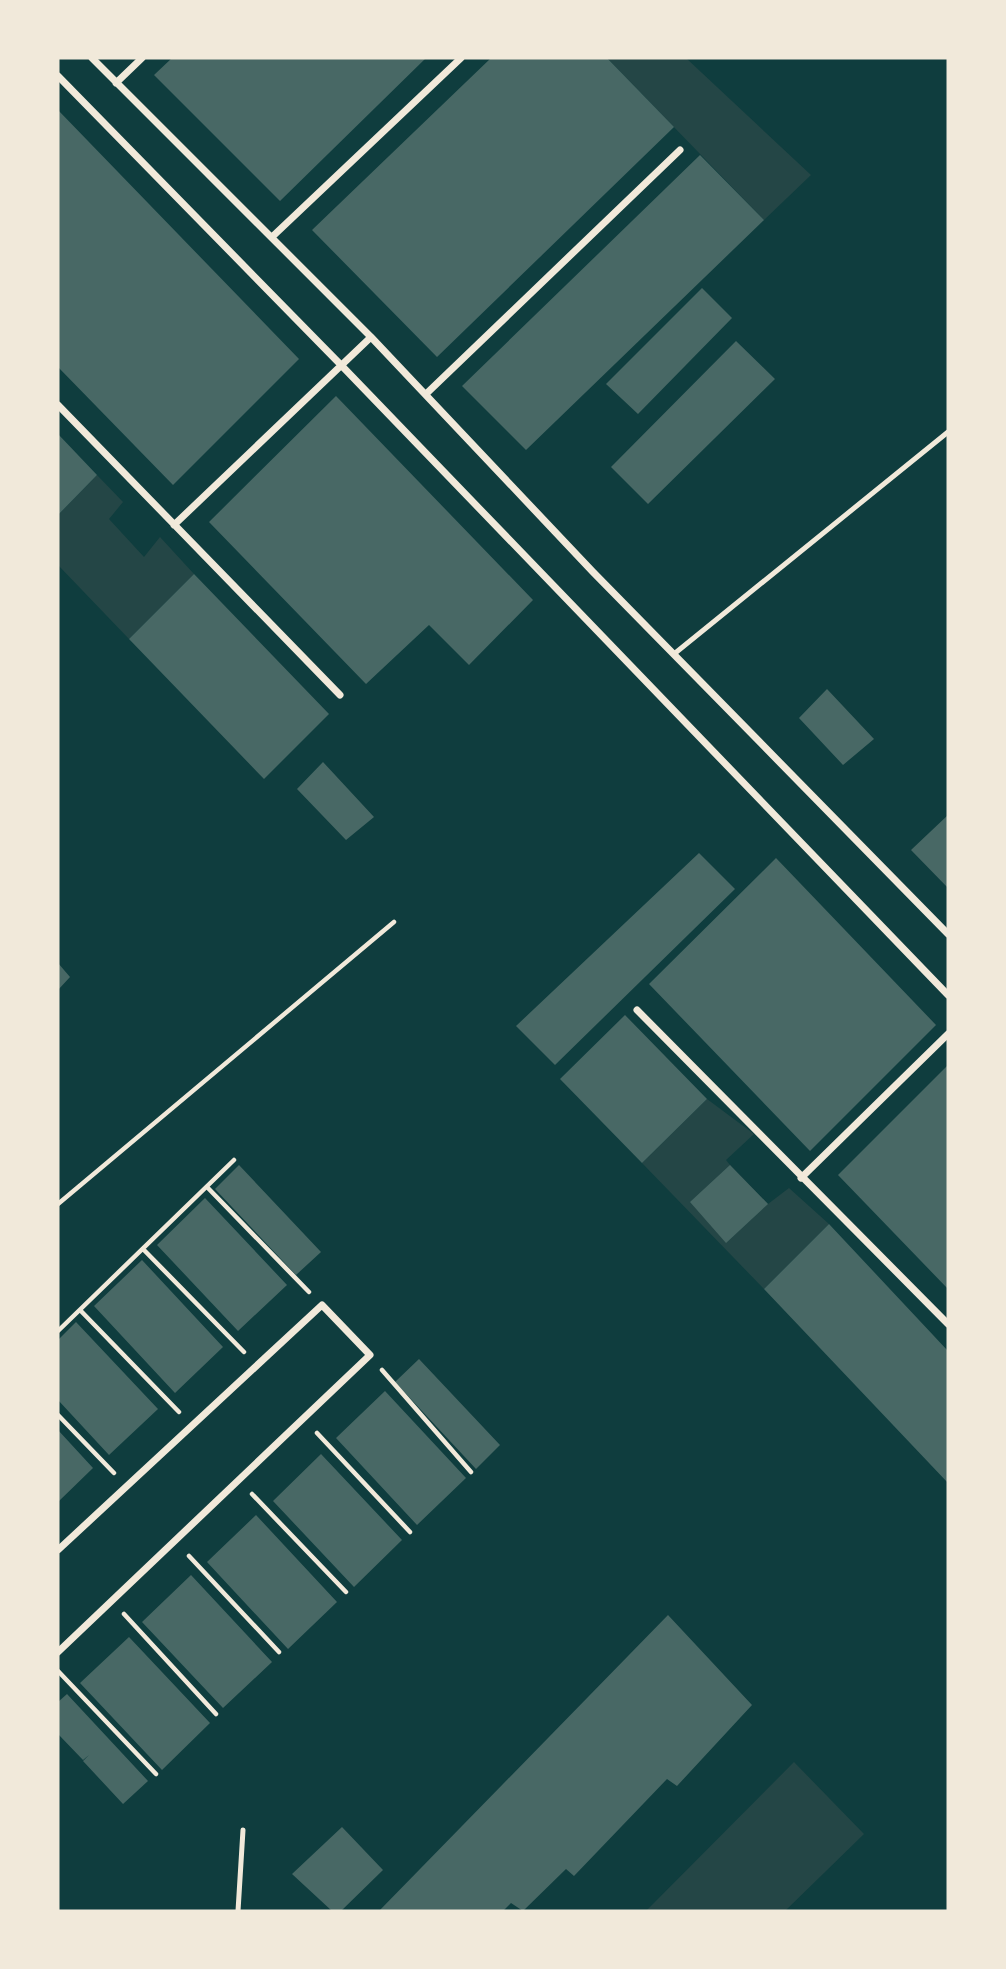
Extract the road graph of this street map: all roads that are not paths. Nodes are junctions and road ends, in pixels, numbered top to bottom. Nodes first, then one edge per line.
1 (92, 58) edge
2 (142, 58) edge
3 (461, 58) edge
4 (58, 76) edge
5 (116, 83) junction
6 (680, 150) dead end
7 (272, 237) junction
8 (371, 337) junction
9 (341, 365) junction
10 (426, 394) junction
11 (58, 405) edge
12 (948, 432) edge
13 (174, 526) junction
14 (674, 654) junction
15 (340, 695) dead end
16 (948, 934) edge
17 (948, 995) edge
18 (637, 1010) dead end
19 (948, 1034) edge
20 (801, 1178) junction
21 (948, 1324) edge
22 (58, 1550) edge
23 (58, 1652) edge
24 (243, 1830) dead end
25 (237, 1911) edge

1 - 5 street
2 - 5 street
3 - 7 street
4 - 9 street
5 - 7 street
6 - 10 street
7 - 8 street
8 - 9 street
8 - 10 street
9 - 13 street
9 - 17 street
10 - 14 street
11 - 13 street
12 - 14 lane
13 - 15 street
14 - 16 street
18 - 20 street
19 - 20 street
20 - 21 street
22 - 23 street
24 - 25 lane

